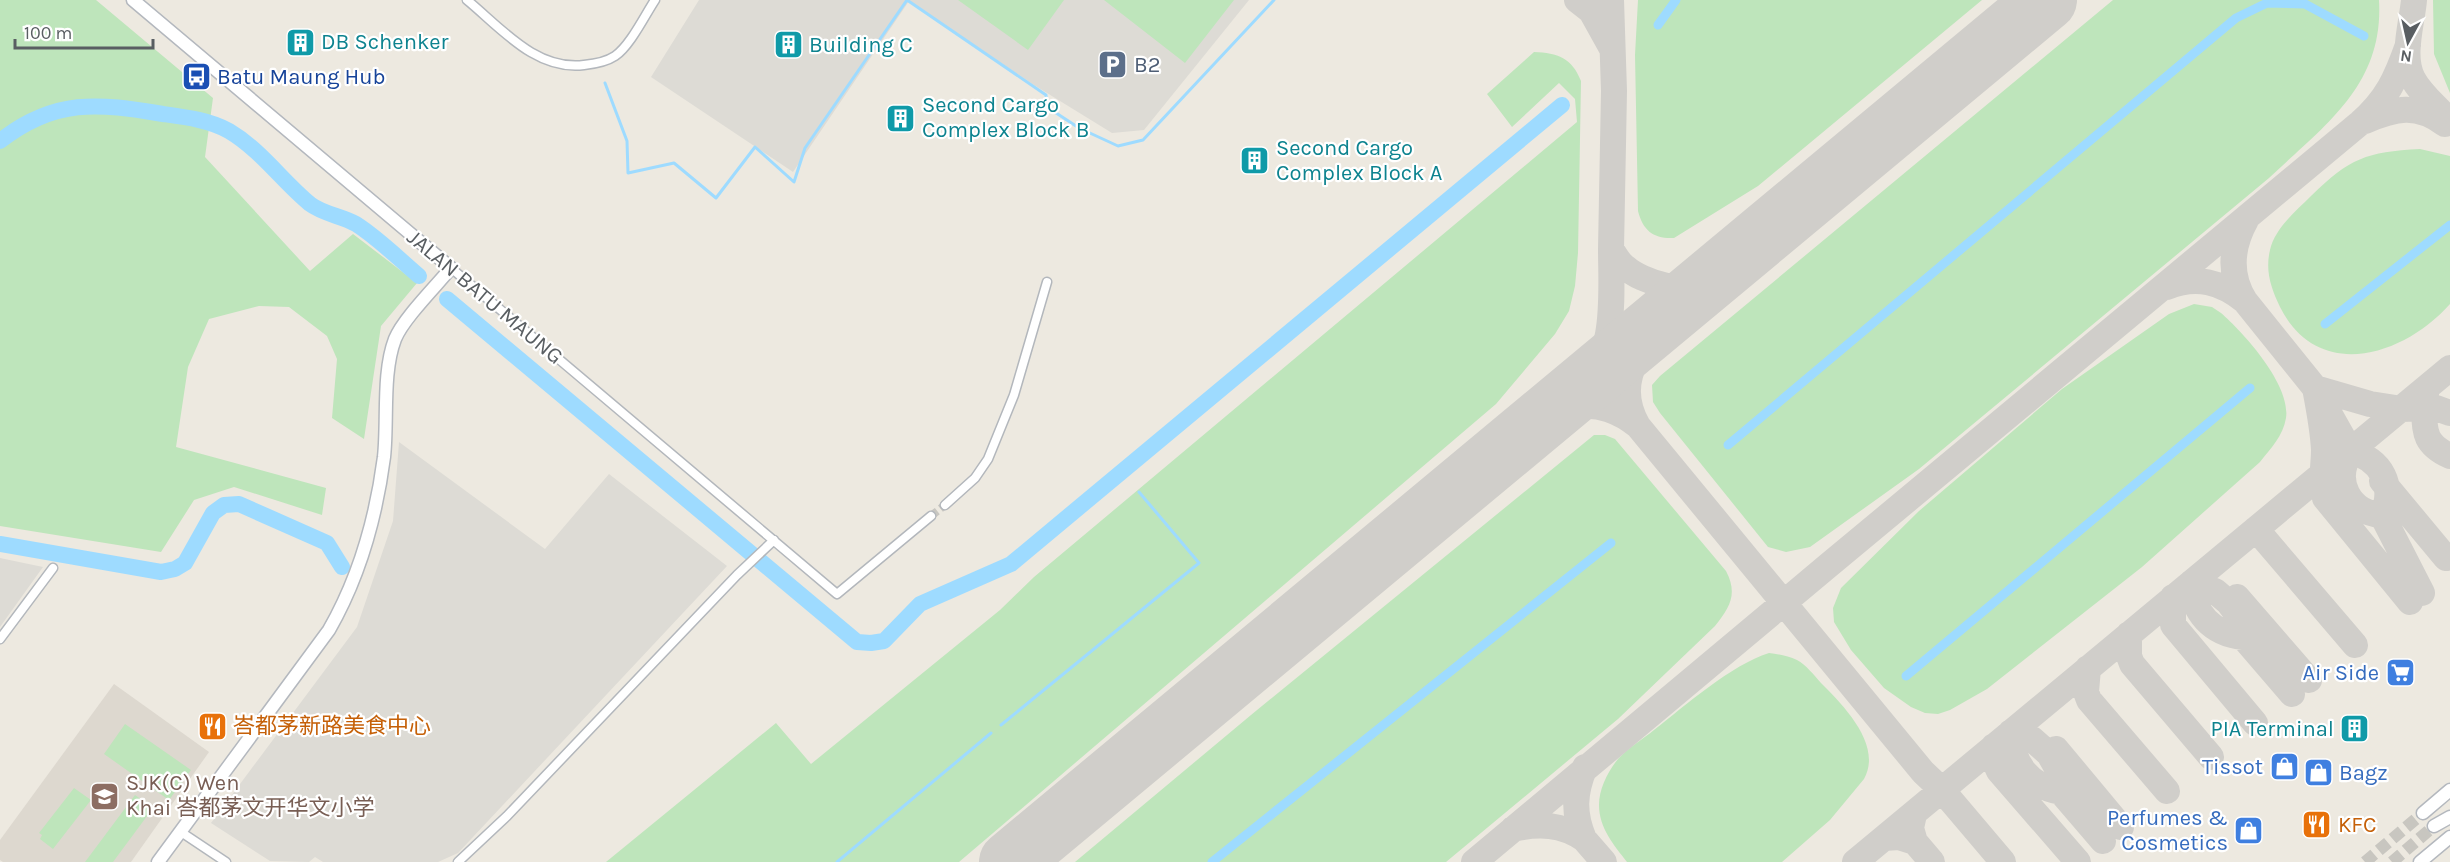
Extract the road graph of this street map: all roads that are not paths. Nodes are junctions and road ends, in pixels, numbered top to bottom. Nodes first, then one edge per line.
1 (133, 0) edge
2 (467, 0) edge
3 (655, 0) edge
4 (451, 268) junction
5 (1047, 282) dead end
6 (945, 505) tunnel mouth
7 (931, 516) tunnel mouth
8 (773, 541) junction
9 (53, 568) dead end
10 (0, 639) edge
11 (2450, 790) edge
12 (2423, 813) tunnel mouth
13 (2450, 817) edge
14 (2434, 826) tunnel mouth
15 (181, 832) junction
16 (2450, 837) edge
17 (158, 862) edge
18 (226, 862) edge
19 (458, 862) edge
20 (2420, 862) edge

1 - 4 street, JALAN BATU MAUNG
2 - 3 street
4 - 8 street, JALAN BATU MAUNG
4 - 15 street
5 - 6 street
7 - 8 street, JALAN BATU MAUNG
8 - 19 street
9 - 10 street
11 - 12 street
13 - 14 street
15 - 17 street
15 - 18 street
16 - 20 street

